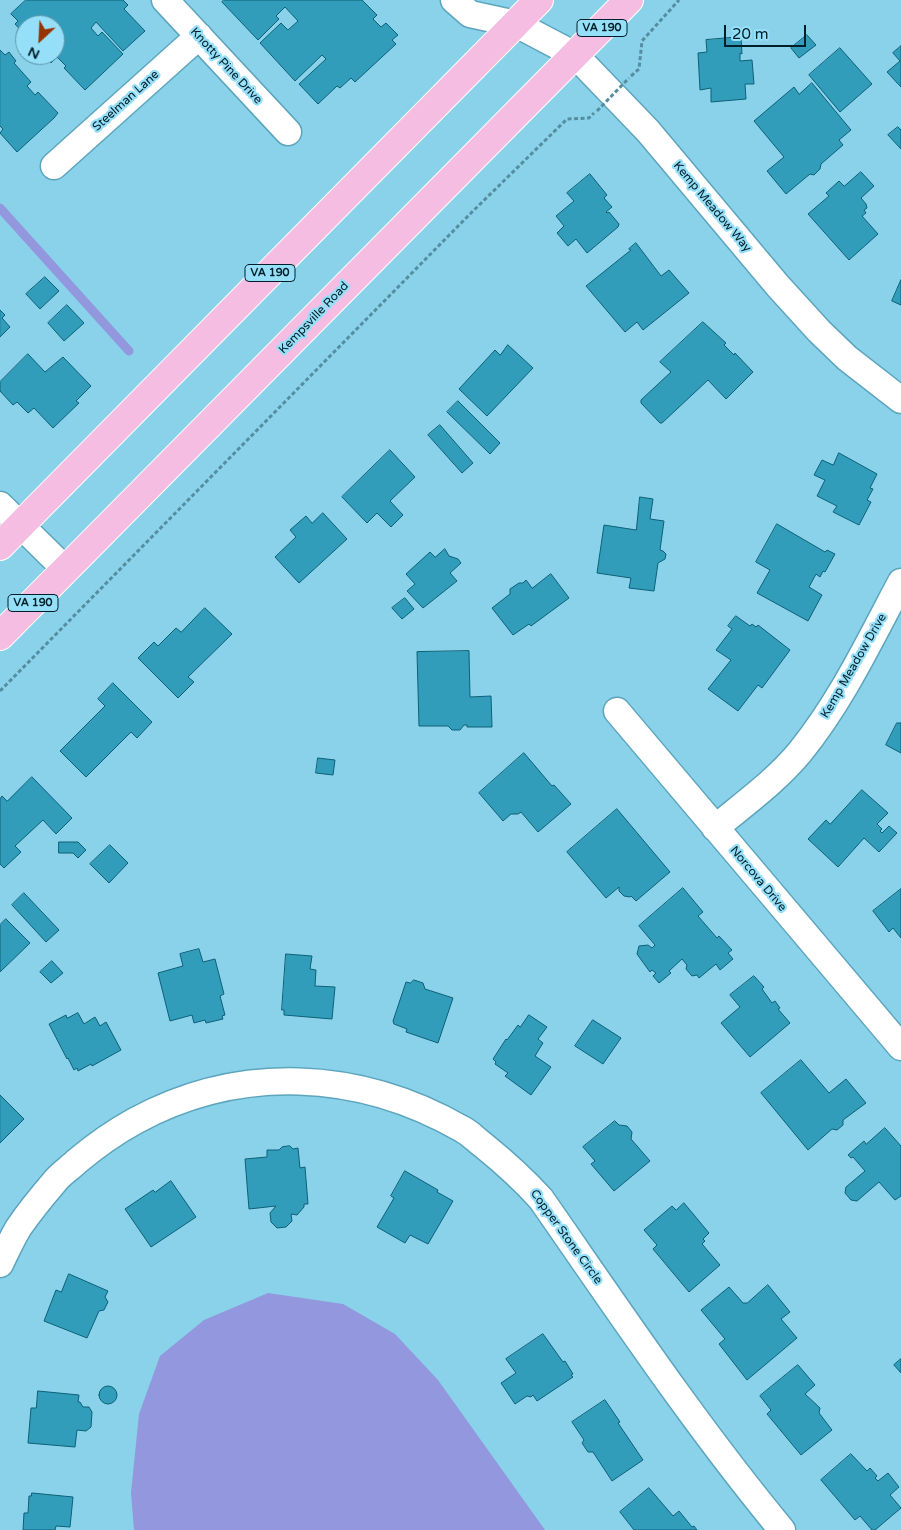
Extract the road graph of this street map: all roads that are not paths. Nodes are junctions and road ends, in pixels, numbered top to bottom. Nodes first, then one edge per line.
1 (165, 0) edge
2 (454, 0) edge
3 (539, 0) edge
4 (629, 0) edge
5 (513, 12) edge
6 (199, 36) junction
7 (575, 55) junction
8 (288, 132) dead end
9 (54, 166) dead end
10 (901, 400) edge
11 (0, 505) edge
12 (20, 526) junction
13 (0, 546) edge
14 (66, 570) junction
15 (901, 582) edge
16 (0, 636) edge
17 (616, 711) dead end
18 (715, 828) junction
19 (901, 1047) edge
20 (0, 1264) edge
21 (782, 1530) edge

1 - 6 street, Knotty Pine Drive
2 - 5 street, Kemp Meadow Way
3 - 5 main road, VA 190
4 - 7 main road, Kempsville Road / VA 190
5 - 7 street, Kemp Meadow Way
5 - 12 main road, VA 190
6 - 8 street, Knotty Pine Drive
6 - 9 street, Steelman Lane
7 - 10 street, Kemp Meadow Way
7 - 14 main road, Kempsville Road / VA 190
11 - 12 street
12 - 13 main road, VA 190
12 - 14 street
14 - 16 main road, Kempsville Road / VA 190
15 - 18 street, Kemp Meadow Drive
17 - 18 street, Norcova Drive
18 - 19 street, Norcova Drive
20 - 21 street, Copper Stone Circle

